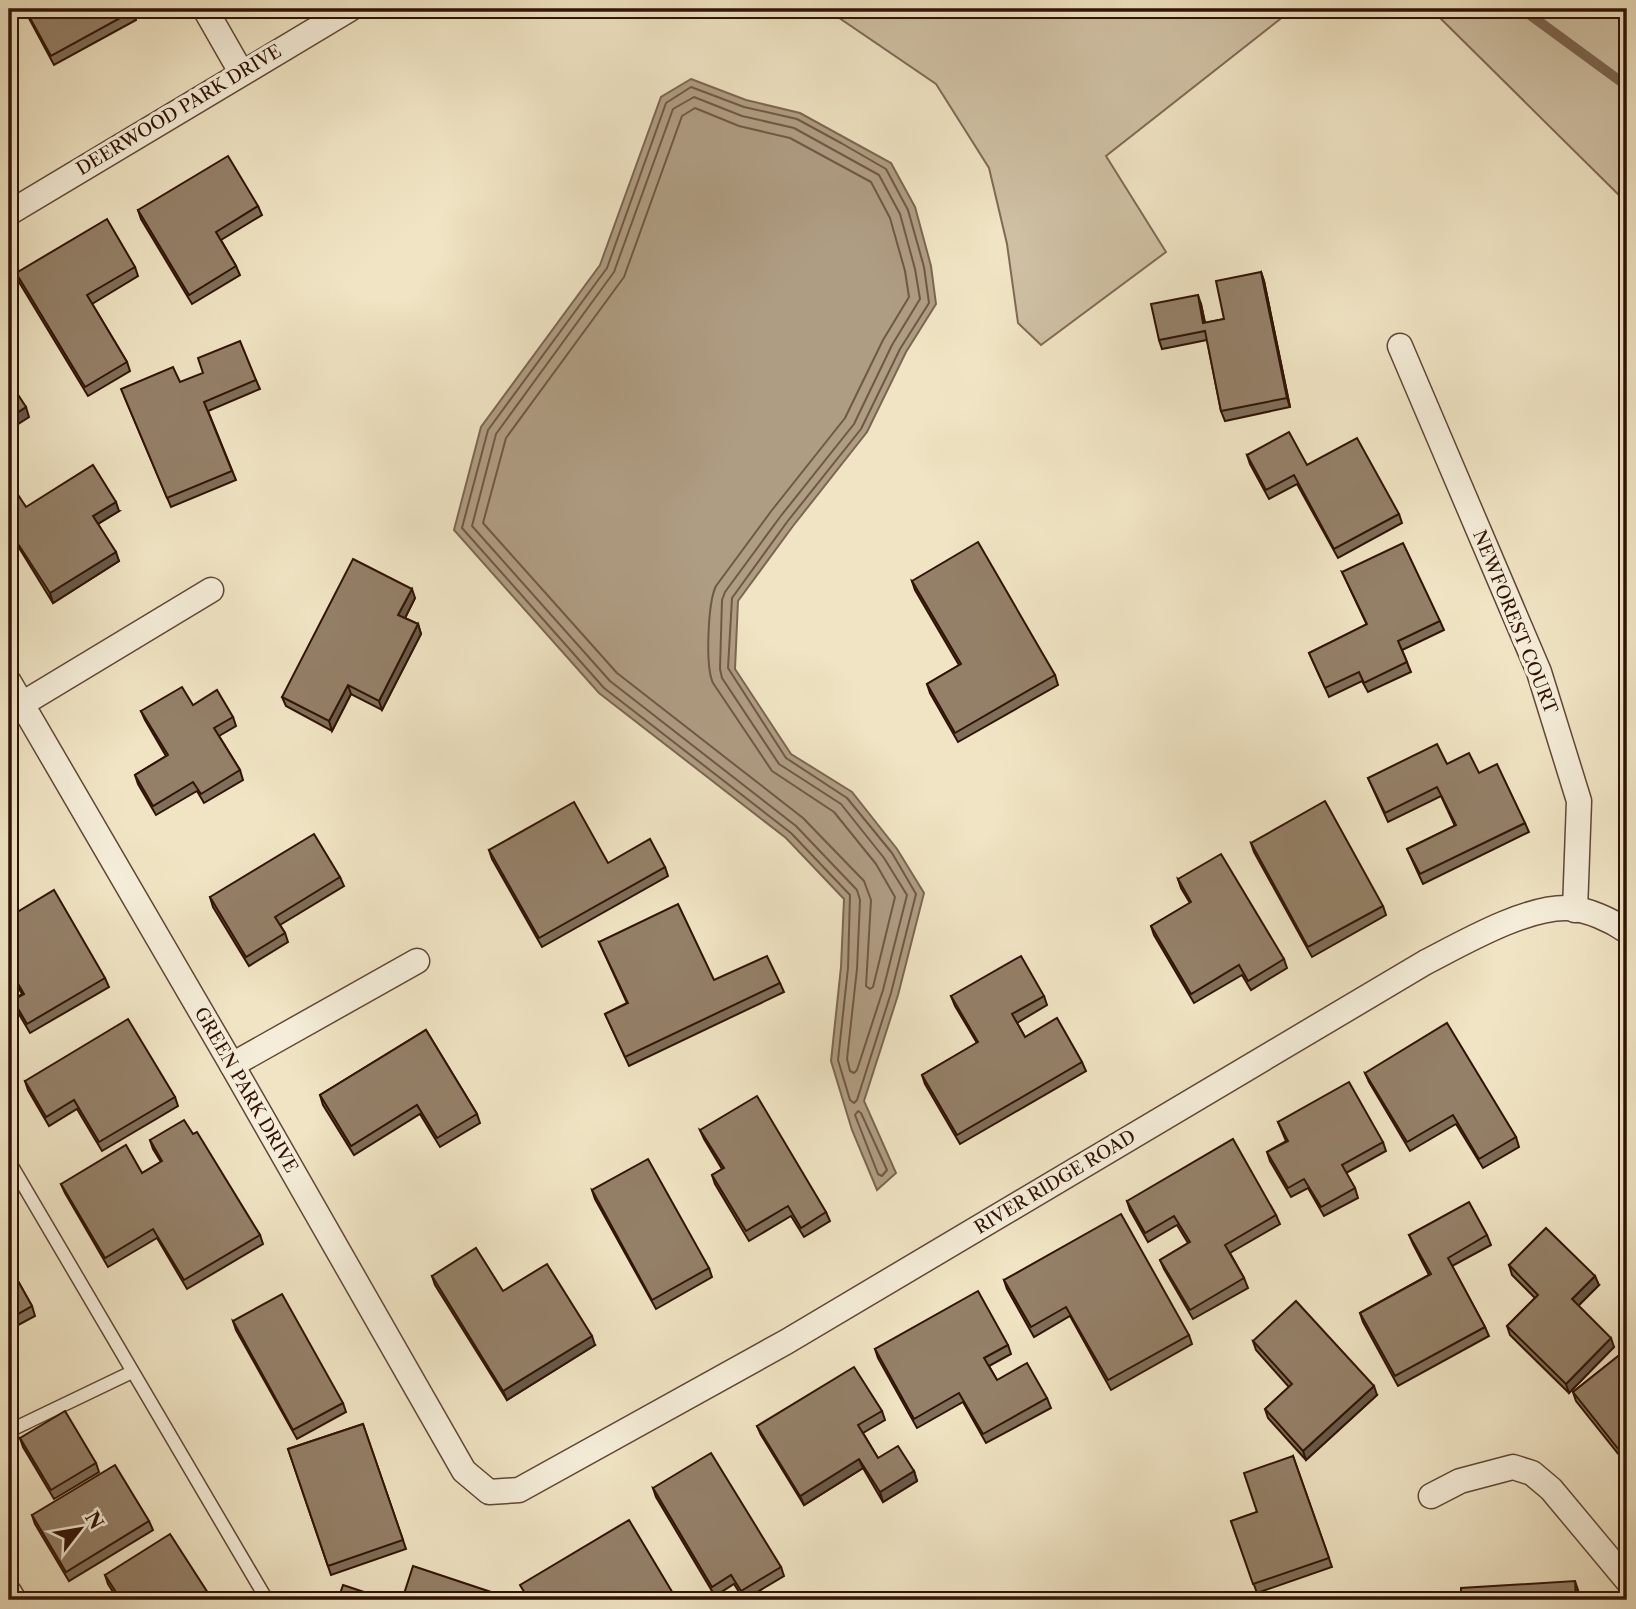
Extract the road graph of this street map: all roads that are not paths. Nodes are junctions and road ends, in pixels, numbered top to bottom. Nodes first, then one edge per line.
1 (205, 9) edge
2 (350, 9) edge
3 (241, 72) junction
4 (9, 213) edge
5 (1400, 346) dead end
6 (211, 590) dead end
7 (9, 682) edge
8 (22, 704) junction
9 (1575, 910) junction
10 (1627, 931) edge
11 (417, 961) dead end
12 (232, 1065) junction
13 (9, 1161) edge
14 (132, 1372) junction
15 (9, 1431) edge
16 (489, 1492) joint
17 (1431, 1496) dead end
18 (1627, 1580) edge
19 (9, 1591) edge
20 (14, 1600) edge
21 (267, 1600) edge

1 - 3 street
2 - 3 street, DEERWOOD PARK DRIVE
3 - 4 street, DEERWOOD PARK DRIVE
5 - 9 street, NEWFOREST COURT
6 - 8 street
7 - 8 street, GREEN PARK DRIVE
8 - 12 street, GREEN PARK DRIVE
9 - 10 street, RIVER RIDGE ROAD
9 - 16 street, RIVER RIDGE ROAD
11 - 12 street
12 - 16 street, GREEN PARK DRIVE
13 - 14 lane
14 - 15 lane
14 - 21 lane
17 - 18 street
19 - 20 street

